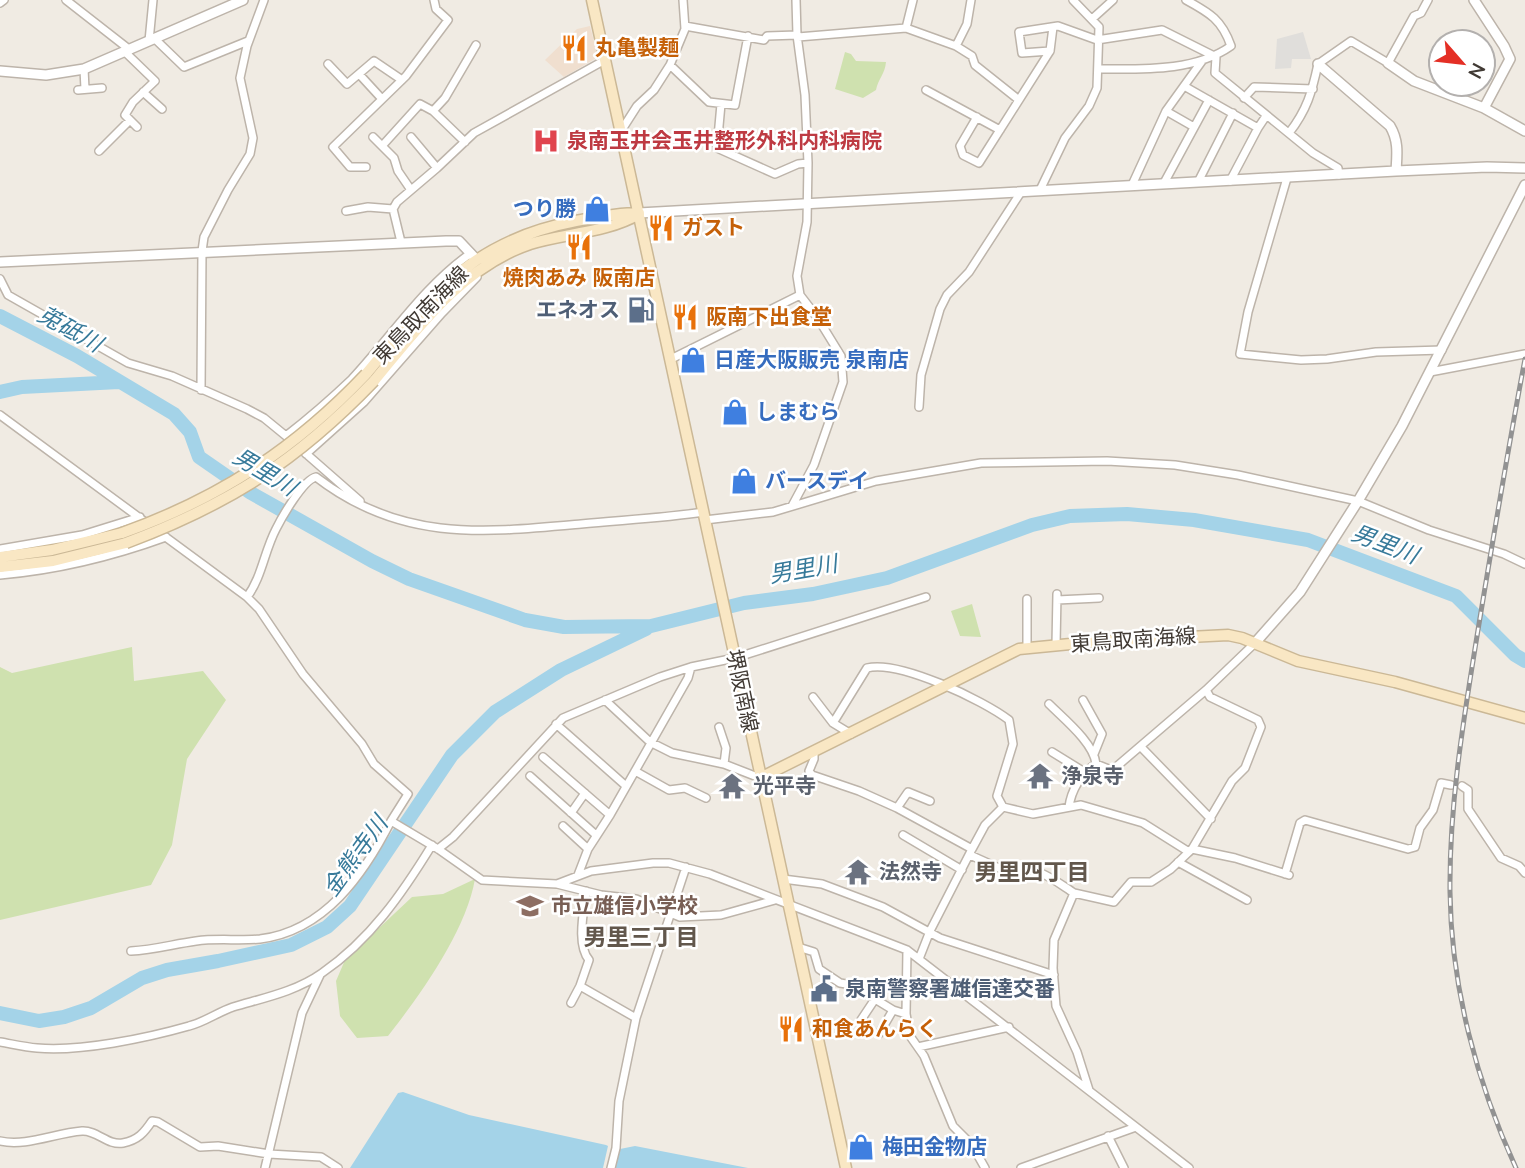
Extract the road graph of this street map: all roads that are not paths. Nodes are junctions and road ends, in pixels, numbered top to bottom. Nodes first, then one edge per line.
1 (65, 0) edge
2 (85, 0) edge
3 (152, 0) edge
4 (243, 0) edge
5 (264, 0) edge
6 (433, 0) edge
7 (593, 0) edge
8 (683, 0) edge
9 (796, 0) edge
10 (913, 0) edge
11 (971, 0) edge
12 (1073, 0) edge
13 (1113, 0) edge
14 (1186, 0) edge
15 (1428, 0) edge
16 (1474, 0) edge
17 (77, 9) junction
18 (1093, 19) junction
19 (685, 26) junction
20 (1052, 27) junction
21 (905, 28) junction
22 (748, 36) junction
23 (798, 36) junction
24 (152, 40) junction
25 (1097, 40) junction
26 (248, 41) junction
27 (476, 45) dead end
28 (957, 46) junction
29 (127, 51) junction
30 (1049, 51) junction
31 (1216, 57) junction
32 (606, 60) junction
33 (1202, 60) junction
34 (1388, 63) junction
35 (328, 64) dead end
36 (1318, 64) junction
37 (670, 65) junction
38 (84, 69) junction
39 (1099, 69) junction
40 (0, 71) edge
41 (359, 74) junction
42 (402, 80) junction
43 (1184, 86) junction
44 (102, 88) dead end
45 (1313, 89) junction
46 (926, 90) dead end
47 (144, 92) junction
48 (1244, 98) junction
49 (382, 99) junction
50 (1019, 100) junction
51 (1209, 100) junction
52 (721, 104) junction
53 (162, 108) dead end
54 (1484, 108) junction
55 (433, 111) junction
56 (1166, 111) junction
57 (1233, 113) junction
58 (977, 117) junction
59 (1266, 117) junction
60 (130, 120) junction
61 (137, 127) dead end
62 (1194, 127) junction
63 (1258, 128) junction
64 (1000, 130) junction
65 (621, 131) junction
66 (1525, 131) edge
67 (1289, 132) junction
68 (373, 136) dead end
69 (411, 137) dead end
70 (465, 142) junction
71 (382, 146) junction
72 (99, 151) dead end
73 (808, 163) junction
74 (366, 167) dead end
75 (1525, 167) edge
76 (437, 168) junction
77 (1396, 171) junction
78 (1339, 175) junction
79 (1287, 178) junction
80 (1230, 181) junction
81 (1198, 182) junction
82 (1164, 183) junction
83 (1132, 185) junction
84 (1525, 185) edge
85 (411, 190) junction
86 (1040, 190) junction
87 (1021, 191) junction
88 (808, 204) junction
89 (393, 209) junction
90 (346, 211) dead end
91 (639, 214) junction
92 (401, 242) junction
93 (202, 251) junction
94 (474, 256) junction
95 (496, 261) junction
96 (0, 262) edge
97 (0, 279) edge
98 (800, 295) junction
99 (1442, 350) junction
100 (1525, 354) edge
101 (671, 359) junction
102 (1430, 372) junction
103 (370, 377) junction
104 (201, 390) junction
105 (919, 407) dead end
106 (0, 415) edge
107 (286, 436) junction
108 (306, 454) junction
109 (1359, 501) junction
110 (366, 506) junction
111 (792, 506) junction
112 (140, 517) junction
113 (705, 520) junction
114 (166, 537) junction
115 (124, 538) junction
116 (0, 549) edge
117 (0, 556) edge
118 (1525, 564) edge
119 (0, 567) edge
120 (0, 575) edge
121 (247, 597) junction
122 (926, 597) dead end
123 (1099, 598) dead end
124 (1027, 599) dead end
125 (1255, 643) junction
126 (1056, 645) junction
127 (1027, 648) junction
128 (734, 653) junction
129 (691, 667) junction
130 (948, 686) junction
131 (1206, 690) junction
132 (813, 697) dead end
133 (605, 700) junction
134 (1083, 700) dead end
135 (1049, 704) dead end
136 (1525, 718) edge
137 (833, 723) junction
138 (556, 724) junction
139 (719, 727) dead end
140 (851, 734) junction
141 (650, 742) junction
142 (1141, 747) junction
143 (1052, 752) dead end
144 (814, 753) junction
145 (1094, 754) junction
146 (543, 757) dead end
147 (724, 764) junction
148 (1096, 764) junction
149 (635, 771) junction
150 (1086, 774) junction
151 (530, 776) dead end
152 (761, 779) junction
153 (1451, 785) dead end
154 (626, 786) junction
155 (1462, 786) dead end
156 (585, 793) junction
157 (706, 798) dead end
158 (930, 801) dead end
159 (1003, 807) junction
160 (1069, 807) junction
161 (897, 808) junction
162 (571, 813) junction
163 (610, 815) junction
164 (1211, 819) junction
165 (394, 822) junction
166 (563, 826) dead end
167 (596, 835) junction
168 (903, 835) dead end
169 (433, 846) junction
170 (588, 849) junction
171 (1191, 851) junction
172 (971, 852) junction
173 (1178, 863) junction
174 (686, 867) junction
175 (962, 870) junction
176 (1525, 873) edge
177 (578, 875) junction
178 (783, 879) junction
179 (556, 884) junction
180 (586, 891) junction
181 (1074, 893) junction
182 (775, 900) junction
183 (1247, 900) dead end
184 (789, 905) junction
185 (671, 914) junction
186 (930, 931) junction
187 (798, 947) junction
188 (907, 950) junction
189 (131, 951) dead end
190 (919, 958) junction
191 (321, 974) junction
192 (1054, 975) junction
193 (580, 986) junction
194 (875, 999) junction
195 (571, 1003) dead end
196 (893, 1010) junction
197 (906, 1014) junction
198 (636, 1018) junction
199 (861, 1020) dead end
200 (1009, 1027) junction
201 (879, 1034) dead end
202 (0, 1042) edge
203 (918, 1047) junction
204 (1089, 1090) junction
205 (1136, 1127) junction
206 (1108, 1136) junction
207 (0, 1141) edge
208 (269, 1154) junction
209 (265, 1168) edge
210 (338, 1168) edge
211 (611, 1168) edge
212 (846, 1168) edge
213 (985, 1168) edge
214 (1020, 1168) edge
215 (1124, 1168) edge
216 (1189, 1168) edge

1 - 17 street
2 - 17 street
3 - 24 street
4 - 24 street
5 - 26 street
6 - 42 street
7 - 32 main road, 堺阪南線
8 - 19 street
9 - 23 street
10 - 21 street
11 - 28 street
12 - 18 street
13 - 18 street
14 - 31 street
15 - 34 street
16 - 54 street
17 - 29 street
18 - 25 street
19 - 22 street
19 - 37 street
20 - 25 street
20 - 30 street
20 - 30 street
21 - 23 street
21 - 28 street
22 - 23 street
22 - 52 street
23 - 73 street
24 - 26 street
24 - 29 street
25 - 31 street
25 - 39 street
26 - 93 street
27 - 55 street
28 - 50 street
29 - 38 street
29 - 47 street
30 - 50 street
31 - 33 street
31 - 48 street
32 - 65 main road, 堺阪南線
32 - 70 street
33 - 39 street
33 - 43 street
34 - 36 street
34 - 54 street
35 - 41 street
36 - 45 street
36 - 77 street
37 - 52 street
37 - 65 street
38 - 40 street
38 - 44 street
39 - 86 street
41 - 42 street
41 - 49 street
42 - 49 street
43 - 51 street
43 - 56 street
45 - 48 street
45 - 67 street
46 - 58 street
47 - 53 street
47 - 60 street
48 - 59 street
49 - 74 street
50 - 64 street
51 - 57 street
51 - 62 street
52 - 73 street
54 - 66 street
55 - 70 street
55 - 71 street
56 - 62 street
56 - 83 street
57 - 63 street
57 - 81 street
58 - 64 street
58 - 64 street
59 - 63 street
59 - 67 street
60 - 61 street
60 - 72 street
62 - 82 street
63 - 80 street
65 - 91 main road, 堺阪南線
67 - 78 street
68 - 71 street
69 - 76 street
70 - 76 street
71 - 85 street
73 - 88 street
75 - 77 street
76 - 85 street
77 - 78 street
78 - 79 street
79 - 80 street
79 - 99 street
80 - 81 street
81 - 82 street
82 - 83 street
83 - 86 street
84 - 99 street
85 - 89 street
86 - 87 street
87 - 88 street
87 - 105 street
88 - 91 street
88 - 98 street
89 - 90 street
89 - 92 street
91 - 94 main road, 東鳥取南海線
91 - 95 main road, 東鳥取南海線
91 - 101 main road, 堺阪南線
92 - 93 street
92 - 94 street
93 - 96 street
93 - 104 street
94 - 103 main road, 東鳥取南海線
94 - 107 street
95 - 103 main road, 東鳥取南海線
95 - 108 street
97 - 104 street
98 - 101 street
98 - 111 street
99 - 102 street
100 - 102 street
101 - 113 main road, 堺阪南線
102 - 109 street
103 - 115 main road, 東鳥取南海線, bridge
104 - 107 street
106 - 112 street
107 - 108 street
108 - 110 street
109 - 111 street
109 - 118 street
109 - 125 street
110 - 113 street
110 - 121 street
111 - 113 street
112 - 114 street
112 - 116 street
113 - 128 main road, 堺阪南線
114 - 120 street
114 - 121 street
115 - 117 main road, 東鳥取南海線
115 - 119 main road, 東鳥取南海線
121 - 165 street
122 - 128 street
123 - 126 street
124 - 127 street
125 - 126 main road, 東鳥取南海線
125 - 131 street
125 - 136 main road, 東鳥取南海線
126 - 127 main road, 東鳥取南海線
127 - 130 main road, 東鳥取南海線
128 - 129 street
128 - 152 main road, 堺阪南線
129 - 133 street
129 - 141 street
130 - 137 street
130 - 140 main road, 東鳥取南海線
130 - 159 street
131 - 142 street
131 - 164 street
132 - 137 street
133 - 138 street
133 - 141 street
134 - 145 street
135 - 145 street
137 - 140 street
138 - 154 street
138 - 169 street
139 - 147 street
140 - 144 main road, 東鳥取南海線
141 - 147 street
141 - 149 street
142 - 148 street
142 - 164 street
143 - 150 street
144 - 152 main road, 東鳥取南海線
144 - 161 street
145 - 148 street
146 - 156 street
147 - 152 street
148 - 150 street
149 - 154 street
149 - 157 street
150 - 160 street
151 - 162 street
152 - 178 main road, 堺阪南線
153 - 171 street
154 - 163 street
155 - 176 street
156 - 162 street
156 - 163 street
158 - 161 street
159 - 160 street
159 - 172 street
160 - 171 street
161 - 172 street
162 - 167 street
163 - 167 street
164 - 171 street
165 - 169 street
165 - 189 street
166 - 170 street
167 - 170 street
168 - 175 street
169 - 179 street
169 - 191 street
170 - 177 street
171 - 173 street
172 - 175 street
172 - 181 street
173 - 181 street
173 - 183 street
174 - 177 street
174 - 182 street
174 - 185 street
175 - 186 street
177 - 179 street
178 - 184 main road, 堺阪南線
178 - 186 street
179 - 180 street
180 - 185 street
180 - 193 street
181 - 192 street
182 - 184 street
182 - 185 street
184 - 187 main road, 堺阪南線
184 - 188 street
185 - 198 street
186 - 190 street
186 - 192 street
187 - 194 street
187 - 212 main road, 堺阪南線
188 - 190 street
188 - 197 street
190 - 200 street
191 - 202 street
191 - 208 street
192 - 204 street
193 - 195 street
193 - 198 street
194 - 196 street
194 - 199 street
196 - 197 street
196 - 201 street
197 - 203 street
198 - 211 street
200 - 203 street
200 - 204 street
203 - 213 street
204 - 205 street
205 - 206 street
205 - 216 street
206 - 214 street
206 - 215 street
207 - 208 street
208 - 209 street
208 - 210 street

